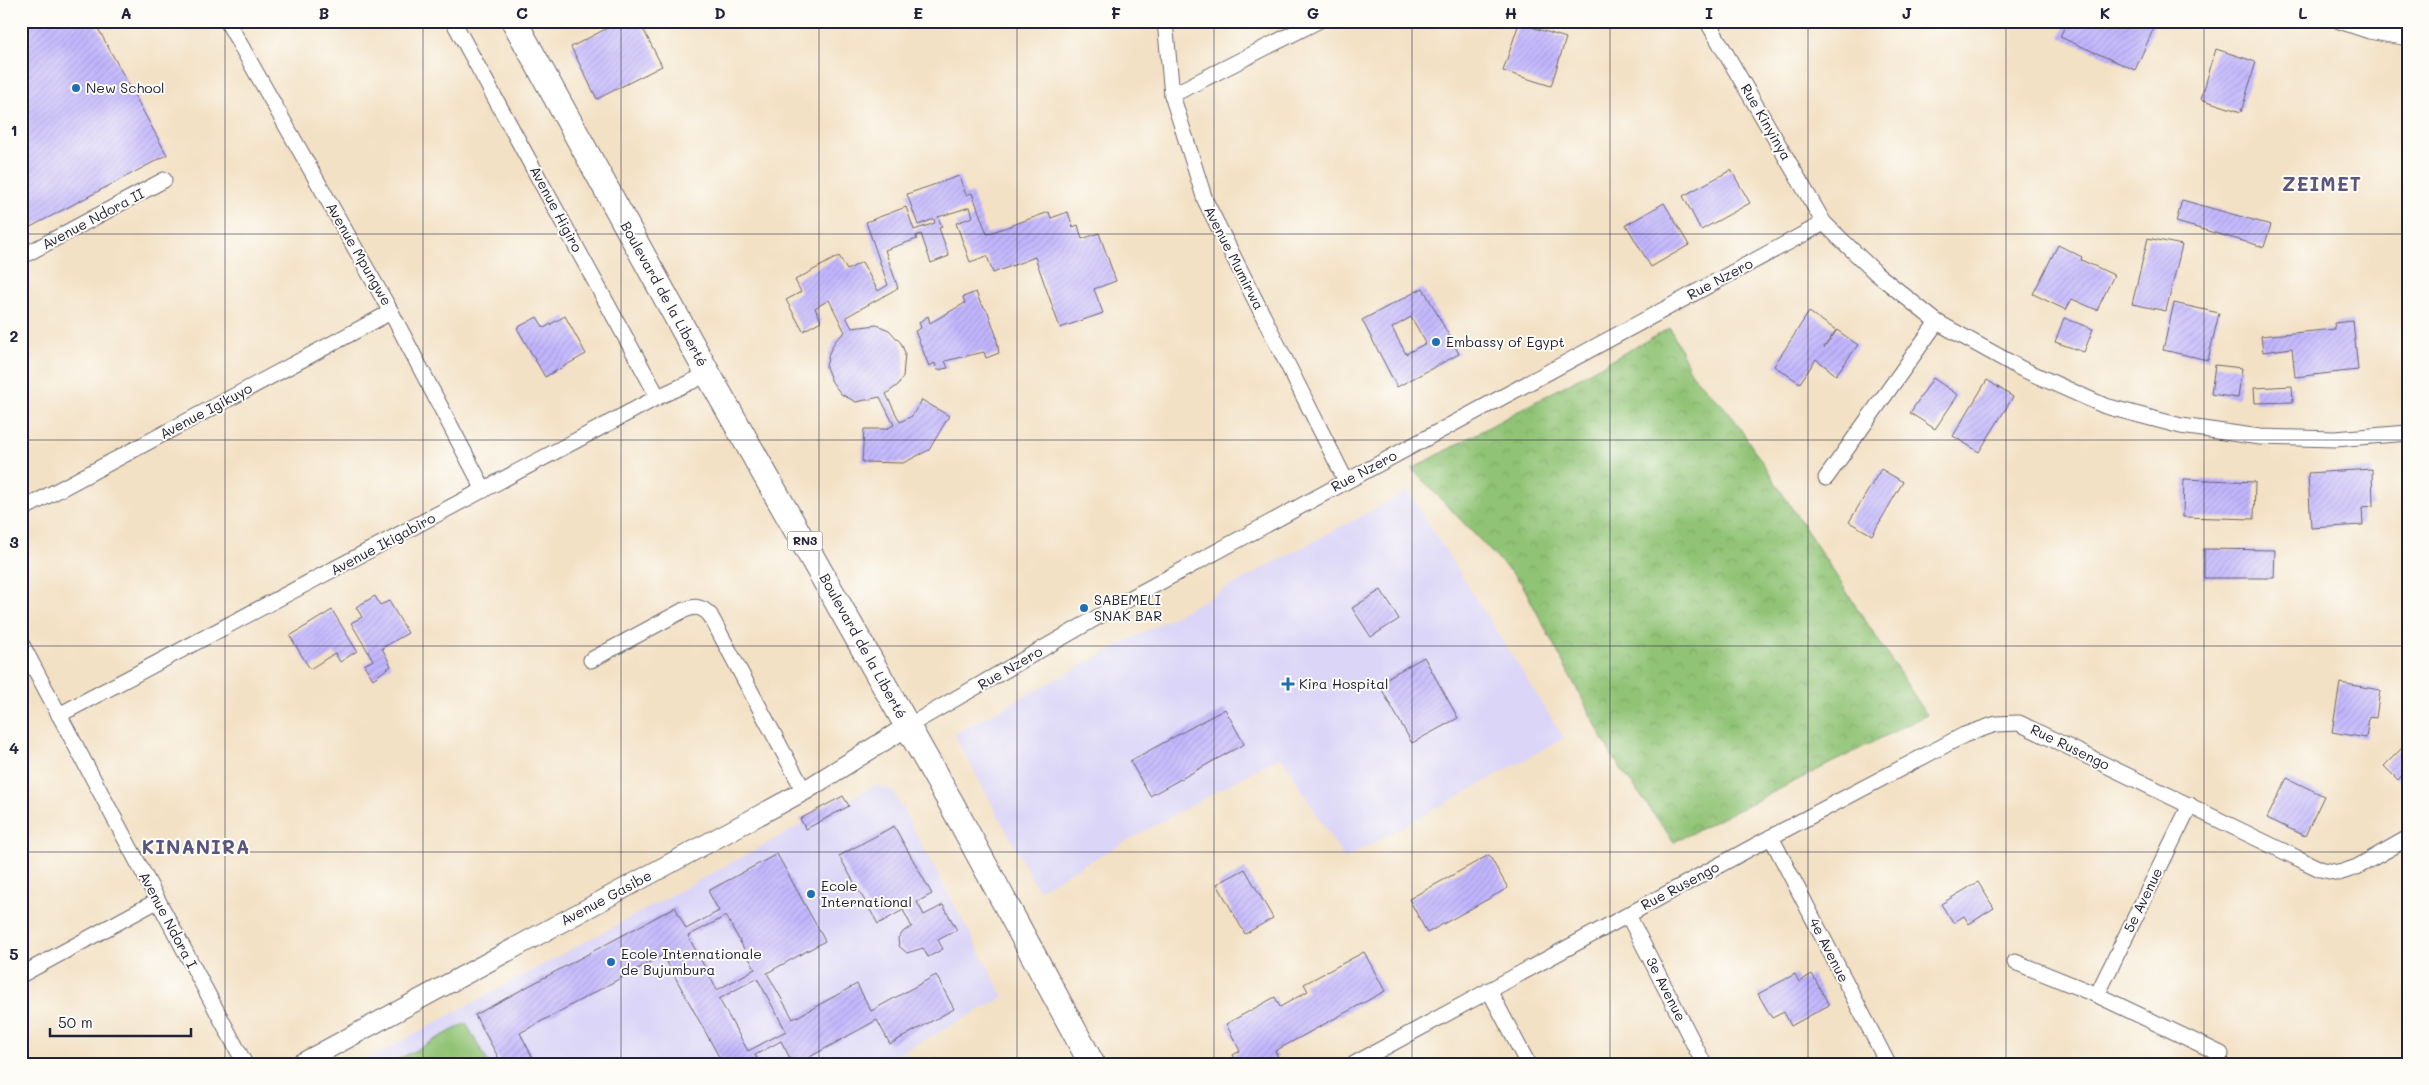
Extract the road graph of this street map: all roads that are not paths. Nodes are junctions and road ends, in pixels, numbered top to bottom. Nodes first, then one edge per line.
1 (227, 21) edge
2 (453, 21) edge
3 (514, 21) edge
4 (1165, 21) edge
5 (1318, 21) edge
6 (1707, 21) edge
7 (2338, 21) edge
8 (2408, 38) edge
9 (1172, 95) junction
10 (164, 180) dead end
11 (1824, 223) junction
12 (21, 257) edge
13 (392, 312) junction
14 (1937, 322) junction
15 (708, 374) junction
16 (658, 397) junction
17 (2408, 434) edge
18 (1826, 478) dead end
19 (1346, 481) junction
20 (484, 490) junction
21 (21, 510) edge
22 (21, 643) edge
23 (591, 660) dead end
24 (59, 716) junction
25 (908, 726) junction
26 (804, 791) junction
27 (2190, 805) junction
28 (1771, 837) junction
29 (2408, 838) edge
30 (157, 901) junction
31 (1628, 915) junction
32 (2014, 962) dead end
33 (21, 975) edge
34 (1489, 990) junction
35 (2097, 995) junction
36 (2222, 1054) dead end
37 (245, 1064) edge
38 (300, 1064) edge
39 (1092, 1064) edge
40 (1354, 1064) edge
41 (1528, 1064) edge
42 (1704, 1064) edge
43 (1888, 1064) edge

1 - 13 street, Avenue Mpungwe
2 - 16 street, Avenue Higiro
3 - 15 highway, Boulevard de la Liberté / RN3
4 - 9 street, Avenue Mumirwa
5 - 9 street
6 - 11 street, Rue Kinyinya
7 - 8 street
9 - 19 street, Avenue Mumirwa
10 - 12 street, Avenue Ndora II
11 - 14 street, Rue Kinyinya
11 - 19 street, Rue Nzero
13 - 20 street, Avenue Mpungwe
13 - 21 street, Avenue Igikuyo
14 - 17 street, Rue Kinyinya
14 - 18 street
15 - 16 street, Avenue Ikigabiro
15 - 25 highway, Boulevard de la Liberté / RN3
16 - 20 street, Avenue Ikigabiro
19 - 25 street, Rue Nzero
20 - 24 street, Avenue Ikigabiro
22 - 24 street, Avenue Ndora I
23 - 26 street
24 - 30 street, Avenue Ndora I
25 - 26 street, Avenue Gasibe
25 - 39 highway, Boulevard de la Liberté / RN3
26 - 38 street, Avenue Gasibe
27 - 28 street, Rue Rusengo
27 - 29 street, Rue Rusengo
27 - 35 street, 5e Avenue
28 - 31 street, Rue Rusengo
28 - 43 street, 4e Avenue
30 - 33 street
30 - 37 street, Avenue Ndora I
31 - 34 street, Rue Rusengo
31 - 42 street, 3e Avenue
32 - 35 street
34 - 40 street, Rue Rusengo
34 - 41 street
35 - 36 street

